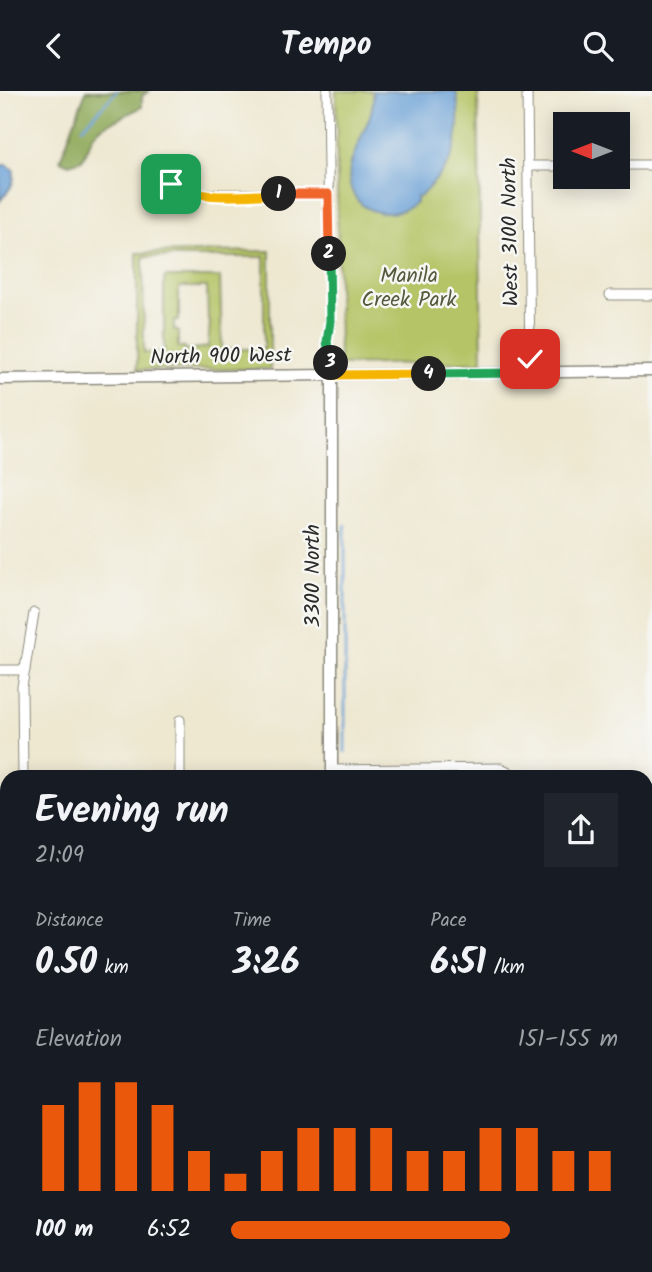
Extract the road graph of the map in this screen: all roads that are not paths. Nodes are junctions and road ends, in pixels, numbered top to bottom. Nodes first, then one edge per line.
1 (327, 91) edge
2 (527, 91) edge
3 (630, 165) edge
4 (652, 165) edge
5 (150, 166) dead end
6 (527, 166) junction
7 (553, 166) edge
8 (328, 194) junction
9 (610, 295) dead end
10 (652, 295) edge
11 (652, 371) edge
12 (530, 373) junction
13 (332, 375) junction
14 (0, 379) edge
15 (34, 613) dead end
16 (0, 670) edge
17 (25, 670) junction
18 (180, 720) dead end
19 (23, 770) edge
20 (180, 770) edge
21 (332, 770) edge
22 (445, 770) edge
23 (504, 770) edge

1 - 8 street
2 - 6 street, West 3100 North
3 - 4 street
5 - 8 street
6 - 7 street
6 - 12 street, West 3100 North
8 - 13 street
9 - 10 street
11 - 12 street, North 900 West
12 - 13 street, North 900 West
13 - 14 street, North 900 West
13 - 21 street, 3300 North
15 - 17 street
16 - 17 street
17 - 19 street
18 - 20 street
22 - 23 street

